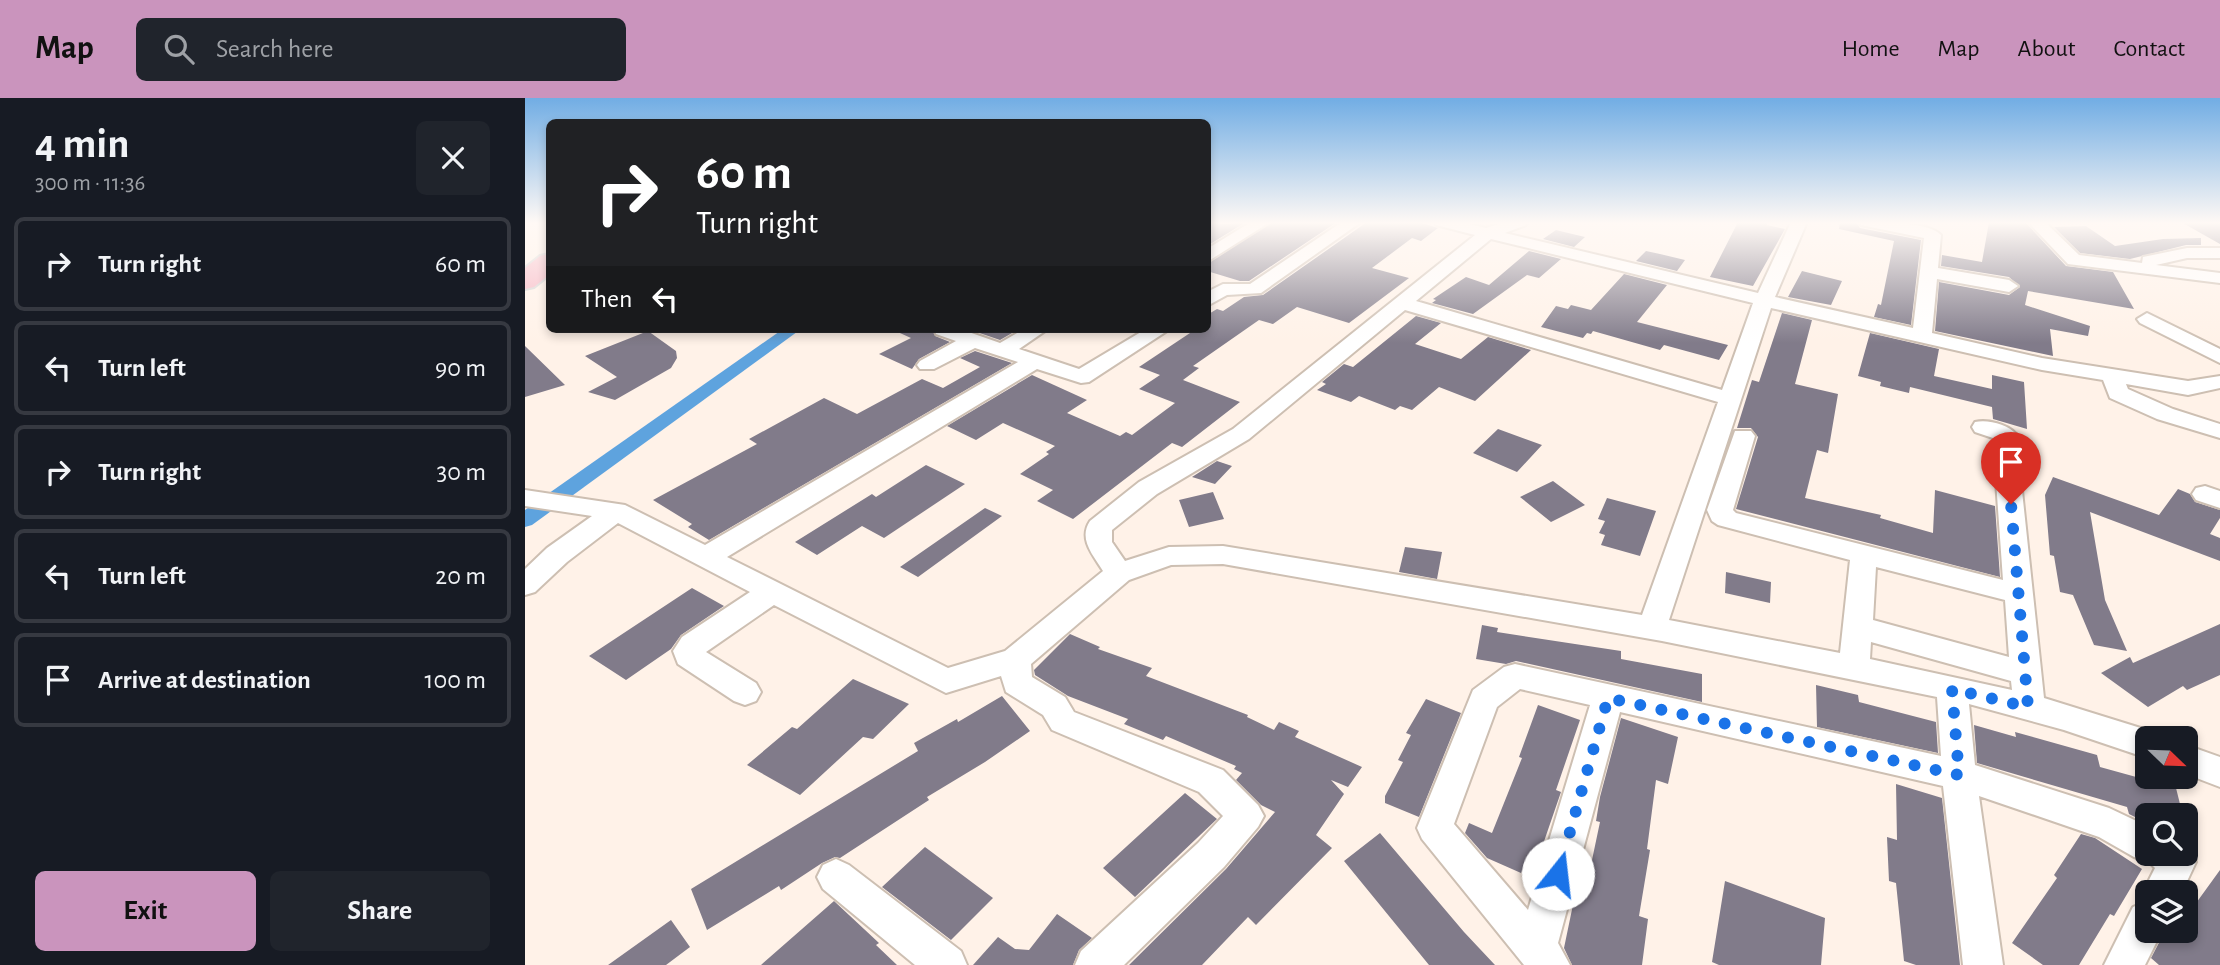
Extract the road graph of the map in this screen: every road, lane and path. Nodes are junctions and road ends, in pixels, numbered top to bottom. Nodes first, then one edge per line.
1 (1293, 262) edge
2 (1452, 262) edge
3 (1610, 262) edge
4 (1781, 262) edge
5 (1930, 262) edge
6 (2096, 262) edge
7 (2143, 262) edge
8 (546, 264) edge
9 (2127, 266) junction
10 (1929, 272) junction
11 (2220, 278) edge
12 (525, 281) edge
13 (2009, 286) dead end
14 (1213, 290) edge
15 (1765, 300) junction
16 (1403, 303) junction
17 (2147, 319) dead end
18 (957, 333) edge
19 (1031, 333) edge
20 (1153, 333) edge
21 (1922, 337) junction
22 (1002, 350) junction
23 (2220, 357) edge
24 (1035, 361) junction
25 (927, 365) dead end
26 (2112, 375) junction
27 (2220, 382) edge
28 (1731, 399) junction
29 (1983, 427) dead end
30 (2220, 431) edge
31 (1743, 436) dead end
32 (525, 498) edge
33 (616, 511) junction
34 (1864, 553) junction
35 (706, 557) junction
36 (1119, 572) junction
37 (525, 585) edge
38 (772, 592) junction
39 (2019, 594) junction
40 (1652, 627) junction
41 (1857, 627) junction
42 (1015, 660) junction
43 (1854, 668) junction
44 (2026, 673) junction
45 (1952, 689) junction
46 (745, 692) dead end
47 (1608, 698) junction
48 (2028, 707) junction
49 (2135, 740) edge
50 (2198, 764) edge
51 (2220, 772) edge
52 (1959, 775) junction
53 (2135, 838) edge
54 (836, 877) dead end
55 (2135, 943) edge
56 (1543, 958) edge
57 (947, 965) edge
58 (1095, 965) edge
59 (1983, 965) edge
60 (2124, 965) edge

1 - 14 street
2 - 16 street
3 - 15 street
4 - 15 street
5 - 10 street
6 - 9 street
7 - 9 street
8 - 12 highway
9 - 11 street
10 - 13 street
10 - 21 street
15 - 21 street
15 - 28 street
16 - 28 street
16 - 36 street
17 - 23 street
18 - 22 street
18 - 25 street
19 - 22 street
20 - 24 street
21 - 26 street
22 - 24 street
24 - 35 street
26 - 27 street
26 - 30 street
28 - 40 street
29 - 39 street
31 - 34 street
32 - 33 street
33 - 35 street
33 - 37 street
34 - 39 street
34 - 41 street
35 - 38 street
36 - 40 street
36 - 42 street
38 - 42 street
38 - 46 street
39 - 44 street
40 - 43 street
41 - 43 street
41 - 44 street
42 - 58 street
43 - 45 street
44 - 48 street
45 - 48 street
45 - 52 street
47 - 52 street
47 - 56 street
47 - 56 street
48 - 49 street
50 - 51 street
52 - 53 street
52 - 59 street
54 - 57 street
55 - 60 street

